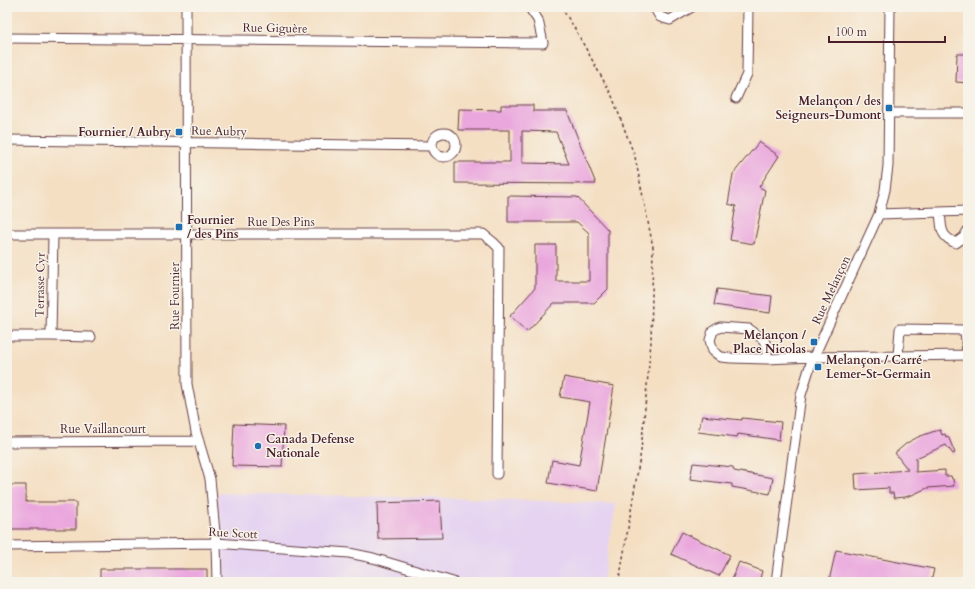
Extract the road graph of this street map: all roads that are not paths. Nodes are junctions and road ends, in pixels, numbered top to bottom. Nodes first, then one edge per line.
1 (186, 7) edge
2 (529, 7) edge
3 (654, 7) edge
4 (692, 7) edge
5 (748, 7) edge
6 (890, 7) edge
7 (7, 38) edge
8 (186, 39) junction
9 (736, 98) dead end
10 (889, 113) junction
11 (968, 114) edge
12 (7, 140) edge
13 (187, 143) junction
14 (432, 146) dead end
15 (968, 211) edge
16 (940, 212) junction
17 (879, 214) junction
18 (968, 230) edge
19 (7, 234) edge
20 (53, 234) junction
21 (187, 234) junction
22 (12, 336) dead end
23 (51, 336) junction
24 (91, 337) dead end
25 (968, 355) edge
26 (898, 356) junction
27 (813, 357) junction
28 (767, 359) junction
29 (199, 441) junction
30 (7, 442) edge
31 (497, 474) dead end
32 (216, 543) junction
33 (7, 546) edge
34 (217, 582) edge
35 (453, 582) edge
36 (776, 582) edge

1 - 8 street, Rue Fournier
2 - 8 street, Rue Giguère
3 - 4 street
5 - 9 street
6 - 10 street, Rue Melançon
7 - 8 street, Rue Giguère
8 - 13 street, Rue Fournier
10 - 11 street
10 - 17 street, Rue Melançon
12 - 13 street, Rue Aubry
13 - 14 street, Rue Aubry
13 - 21 street, Rue Fournier
15 - 16 street
16 - 17 street
16 - 18 street
17 - 27 street, Rue Melançon
19 - 20 street, Rue Des Pins
20 - 21 street, Rue Des Pins
20 - 23 street, Terrasse Cyr
21 - 29 street, Rue Fournier
21 - 31 street, Rue Des Pins
22 - 23 street
23 - 24 street
25 - 26 street
25 - 26 street
26 - 27 street
27 - 28 street
27 - 36 street, Rue Melançon
28 - 28 street
29 - 30 street, Rue Vaillancourt
29 - 32 street, Rue Fournier
32 - 33 street, Rue Scott
32 - 34 street, Rue Fournier
32 - 35 street, Rue Scott

